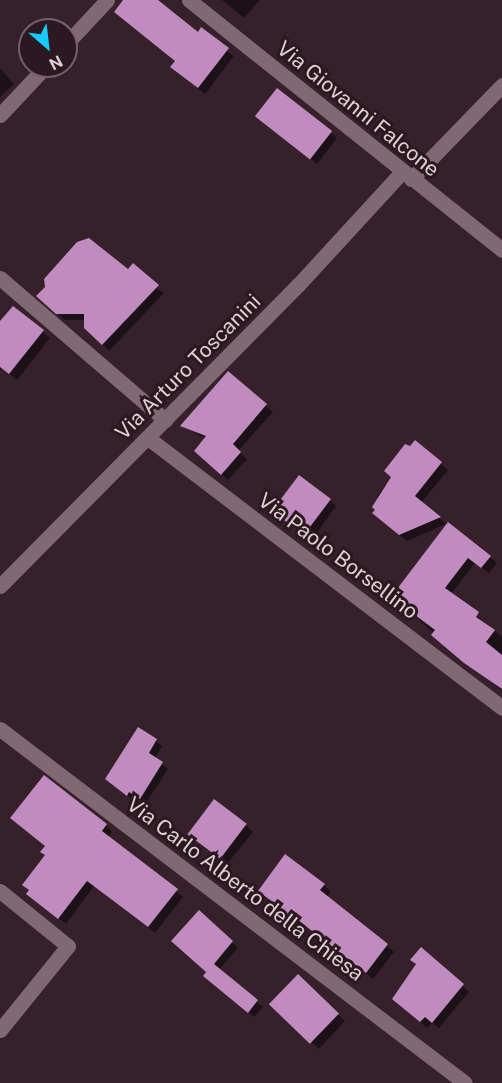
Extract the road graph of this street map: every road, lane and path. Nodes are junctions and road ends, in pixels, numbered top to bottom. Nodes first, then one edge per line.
1 (107, 0) edge
2 (189, 0) edge
3 (78, 31) edge
4 (35, 78) edge
5 (502, 85) edge
6 (0, 115) edge
7 (406, 176) junction
8 (502, 250) edge
9 (0, 278) edge
10 (165, 420) junction
11 (148, 438) junction
12 (0, 586) edge
13 (502, 708) edge
14 (0, 729) edge
15 (0, 891) edge
16 (0, 1030) edge
17 (465, 1083) edge

1 - 3 street
2 - 7 street, Via Giovanni Falcone
4 - 6 street
5 - 7 street, Via Arturo Toscanini
7 - 8 street, Via Giovanni Falcone
7 - 10 street, Via Arturo Toscanini
9 - 10 street
10 - 11 street, Via Arturo Toscanini
11 - 12 street, Via Arturo Toscanini
11 - 13 street, Via Paolo Borsellino
14 - 17 street, Via Carlo Alberto della Chiesa
15 - 16 street

